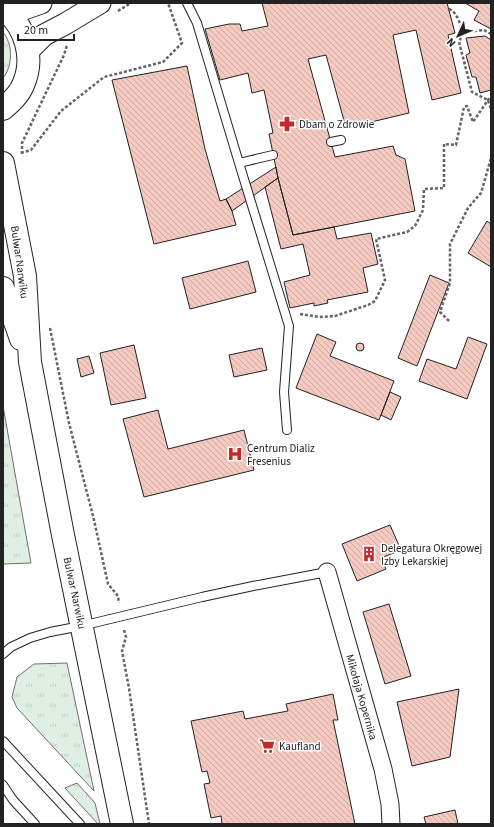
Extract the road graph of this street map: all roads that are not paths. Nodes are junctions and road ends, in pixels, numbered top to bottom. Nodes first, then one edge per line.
1 (41, 3) edge
2 (100, 3) edge
3 (187, 3) edge
4 (6, 12) edge
5 (28, 52) junction
6 (3, 109) edge
7 (340, 140) dead end
8 (331, 142) dead end
9 (273, 155) dead end
10 (16, 159) edge
11 (239, 163) junction
12 (3, 288) edge
13 (30, 362) junction
14 (287, 430) dead end
15 (327, 572) joint
16 (81, 626) junction
17 (3, 654) edge
18 (3, 741) edge
19 (3, 785) edge
20 (35, 824) edge
21 (80, 824) edge
22 (122, 824) edge
23 (391, 824) edge

1 - 4 street
2 - 5 street
3 - 11 lane
4 - 5 main road
5 - 6 main road
7 - 8 lane
9 - 11 lane
10 - 13 main road, Bulwar Narwiku
11 - 14 lane
12 - 13 main road, Bulwar Narwiku
13 - 16 main road, Bulwar Narwiku
15 - 16 lane
15 - 23 street, Mikołaja Kopernika
16 - 17 lane
16 - 22 main road, Bulwar Narwiku
18 - 21 lane
19 - 20 lane

